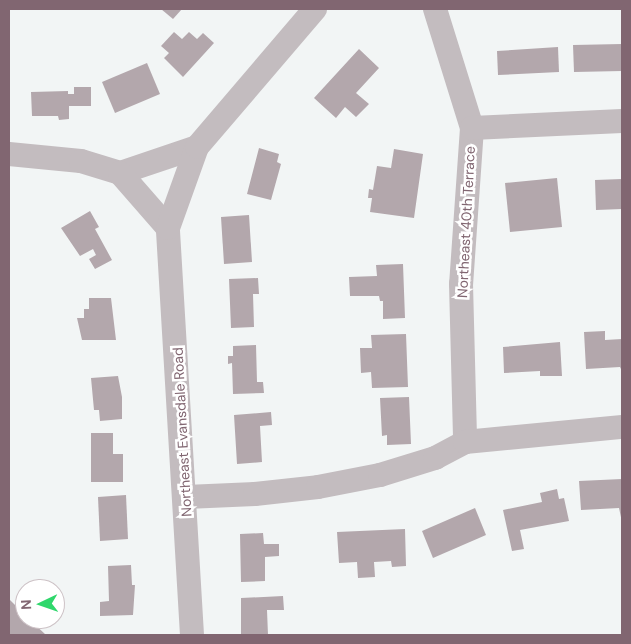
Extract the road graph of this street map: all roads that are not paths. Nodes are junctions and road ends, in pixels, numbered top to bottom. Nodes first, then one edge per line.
1 (315, 9) edge
2 (435, 9) edge
3 (622, 121) edge
4 (472, 128) junction
5 (197, 147) junction
6 (9, 154) edge
7 (120, 173) junction
8 (168, 228) junction
9 (622, 427) edge
10 (465, 442) junction
11 (186, 497) junction
12 (192, 635) edge

1 - 5 street
2 - 4 street, Northeast 40th Terrace
3 - 4 street
4 - 10 street, Northeast 40th Terrace
5 - 7 street
5 - 8 street
6 - 7 street
7 - 8 street
8 - 11 street, Northeast Evansdale Road
9 - 10 street
10 - 11 street
11 - 12 street, Northeast Evansdale Road

